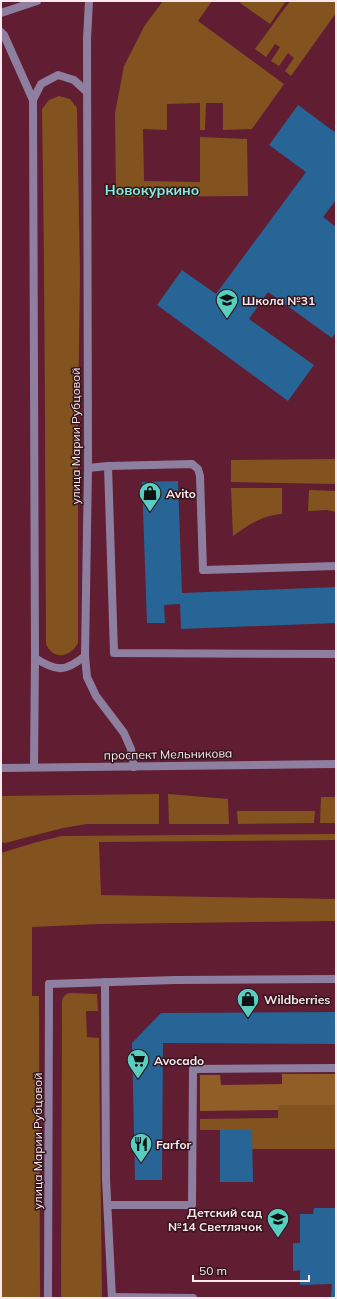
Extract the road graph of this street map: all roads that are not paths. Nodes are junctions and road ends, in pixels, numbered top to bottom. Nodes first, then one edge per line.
1 (37, 1) edge
2 (89, 1) edge
3 (1, 13) edge
4 (1, 32) edge
5 (87, 92) junction
6 (33, 100) junction
7 (108, 466) junction
8 (88, 468) junction
9 (336, 566) edge
10 (336, 654) edge
11 (85, 656) junction
12 (36, 658) junction
13 (336, 764) edge
14 (34, 767) junction
15 (134, 767) junction
16 (1, 768) edge
17 (336, 979) edge
18 (105, 982) junction
19 (336, 1068) edge
20 (108, 1205) junction
21 (112, 1297) edge
22 (48, 1298) edge
23 (193, 1298) edge

1 - 3 street
2 - 5 street, улица Марии Рубцовой
4 - 6 street
5 - 6 street
5 - 8 street, улица Марии Рубцовой
6 - 12 street
7 - 8 street
7 - 9 street
7 - 10 street
8 - 11 street, улица Марии Рубцовой
11 - 12 street
11 - 15 street, улица Марии Рубцовой
12 - 14 street
13 - 15 street, проспект Мельникова
14 - 15 street, проспект Мельникова
14 - 16 street, проспект Мельникова
17 - 18 street
18 - 20 street
18 - 22 street, улица Марии Рубцовой
19 - 20 street
20 - 21 street
21 - 23 street

